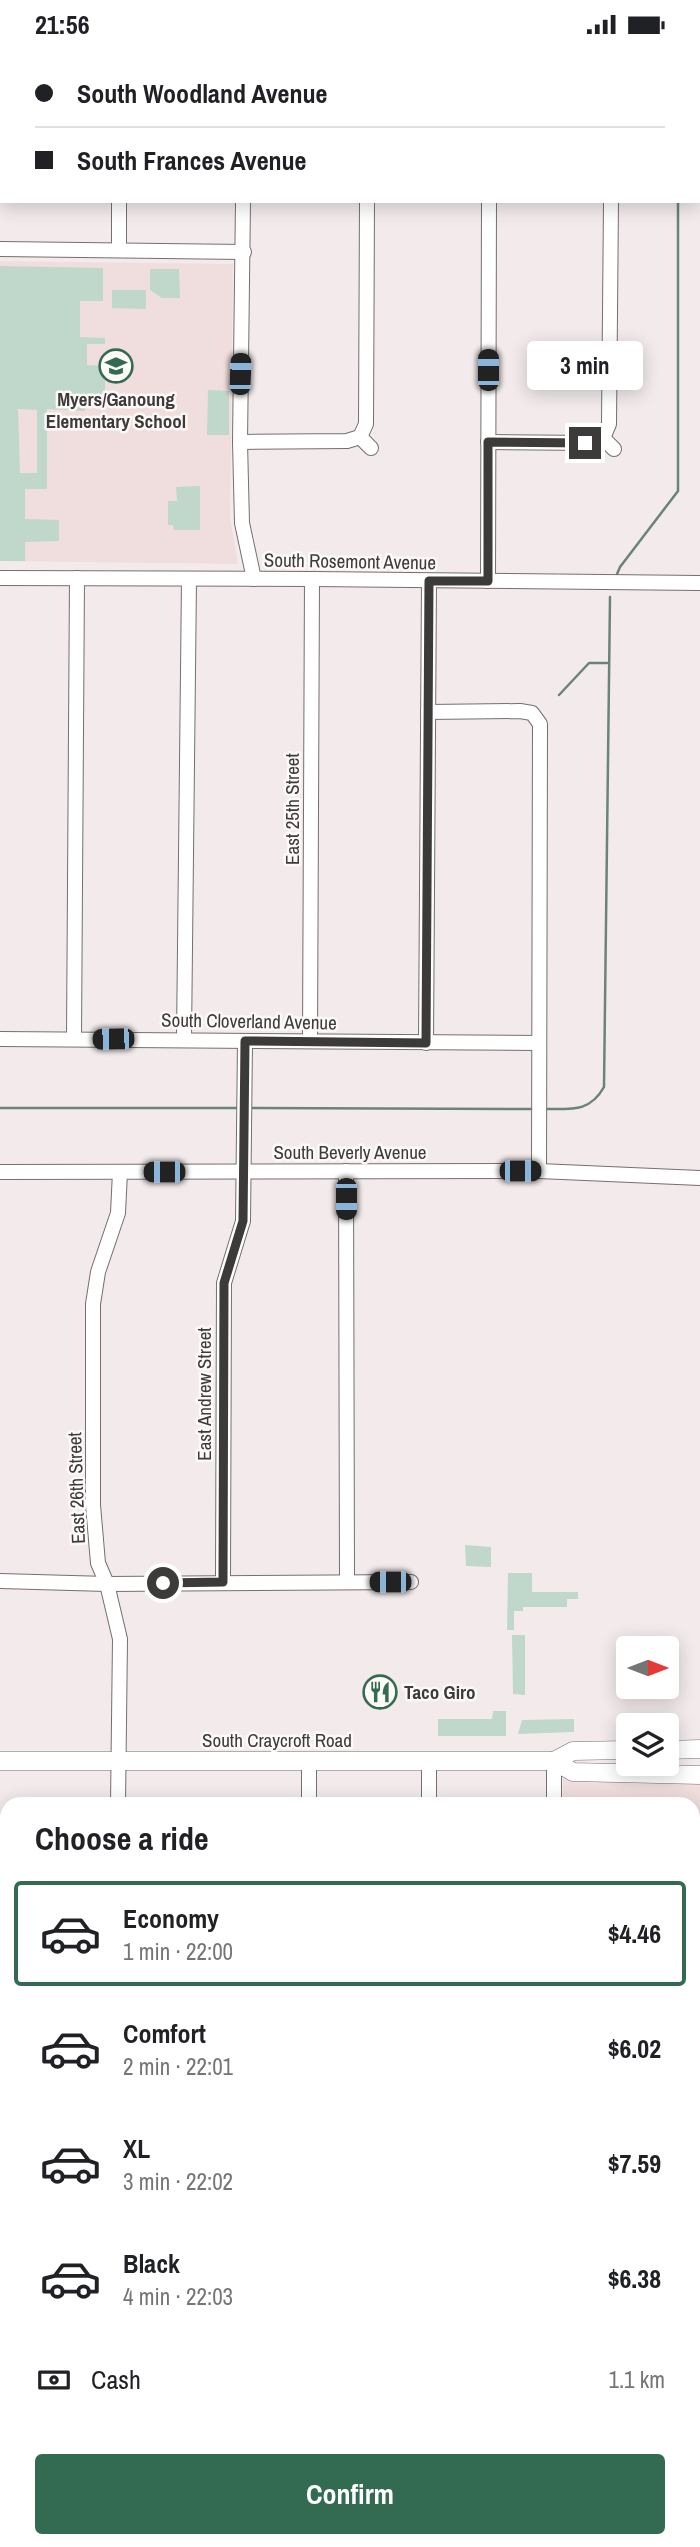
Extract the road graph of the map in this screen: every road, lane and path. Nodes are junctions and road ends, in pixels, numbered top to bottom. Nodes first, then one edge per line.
1 (119, 203) edge
2 (243, 203) edge
3 (367, 203) edge
4 (489, 203) edge
5 (611, 203) edge
6 (0, 249) edge
7 (119, 250) junction
8 (244, 252) junction
9 (360, 437) junction
10 (240, 442) junction
11 (488, 442) junction
12 (371, 448) dead end
13 (0, 578) edge
14 (77, 578) junction
15 (189, 579) junction
16 (254, 579) junction
17 (312, 579) junction
18 (429, 581) junction
19 (488, 581) junction
20 (700, 583) edge
21 (428, 712) junction
22 (0, 1039) edge
23 (74, 1039) junction
24 (184, 1039) junction
25 (310, 1040) junction
26 (245, 1041) junction
27 (426, 1043) junction
28 (539, 1043) junction
29 (346, 1171) junction
30 (539, 1171) junction
31 (0, 1172) edge
32 (120, 1172) junction
33 (244, 1172) junction
34 (700, 1178) edge
35 (0, 1581) edge
36 (223, 1582) junction
37 (346, 1582) junction
38 (411, 1582) dead end
39 (107, 1584) junction
40 (694, 1749) edge
41 (616, 1750) edge
42 (429, 1760) junction
43 (0, 1761) edge
44 (309, 1761) junction
45 (554, 1761) junction
46 (118, 1762) junction
47 (679, 1762) edge
48 (616, 1773) edge
49 (679, 1774) edge
50 (700, 1775) edge
51 (118, 1797) edge
52 (309, 1797) edge
53 (429, 1797) edge
54 (554, 1797) edge

1 - 7 street
2 - 8 street
3 - 9 street
4 - 11 street
5 - 11 street
6 - 7 street
7 - 8 street
8 - 10 street
9 - 10 street
9 - 12 street
10 - 16 street
11 - 19 street
13 - 14 street, South Rosemont Avenue
14 - 15 street, South Rosemont Avenue
14 - 23 street
15 - 16 street, South Rosemont Avenue
15 - 24 street
16 - 17 street, South Rosemont Avenue
17 - 18 street, South Rosemont Avenue
17 - 25 street, East 25th Street
18 - 19 street, South Rosemont Avenue
18 - 21 street
19 - 20 street, South Rosemont Avenue
21 - 27 street
21 - 28 street
22 - 23 street, South Cloverland Avenue
23 - 24 street, South Cloverland Avenue
24 - 26 street, South Cloverland Avenue
25 - 26 street, South Cloverland Avenue
25 - 27 street, South Cloverland Avenue
26 - 33 street, East Andrew Street
27 - 28 street, South Cloverland Avenue
28 - 30 street
29 - 30 street, South Beverly Avenue
29 - 33 street, South Beverly Avenue
29 - 37 street
30 - 34 street, South Beverly Avenue
31 - 32 street, South Beverly Avenue
32 - 33 street, South Beverly Avenue
32 - 39 street, East 26th Street
33 - 36 street, East Andrew Street
35 - 39 street
36 - 37 street
36 - 39 street
37 - 38 street
39 - 46 street, East 26th Street
40 - 47 main road
41 - 45 main road, South Craycroft Road
42 - 44 main road, South Craycroft Road
42 - 45 main road, South Craycroft Road
42 - 53 street
43 - 46 main road, South Craycroft Road
44 - 46 main road, South Craycroft Road
44 - 52 street
45 - 48 main road, South Craycroft Road
45 - 54 street
46 - 51 street, East 26th Street
49 - 50 main road, South Craycroft Road

